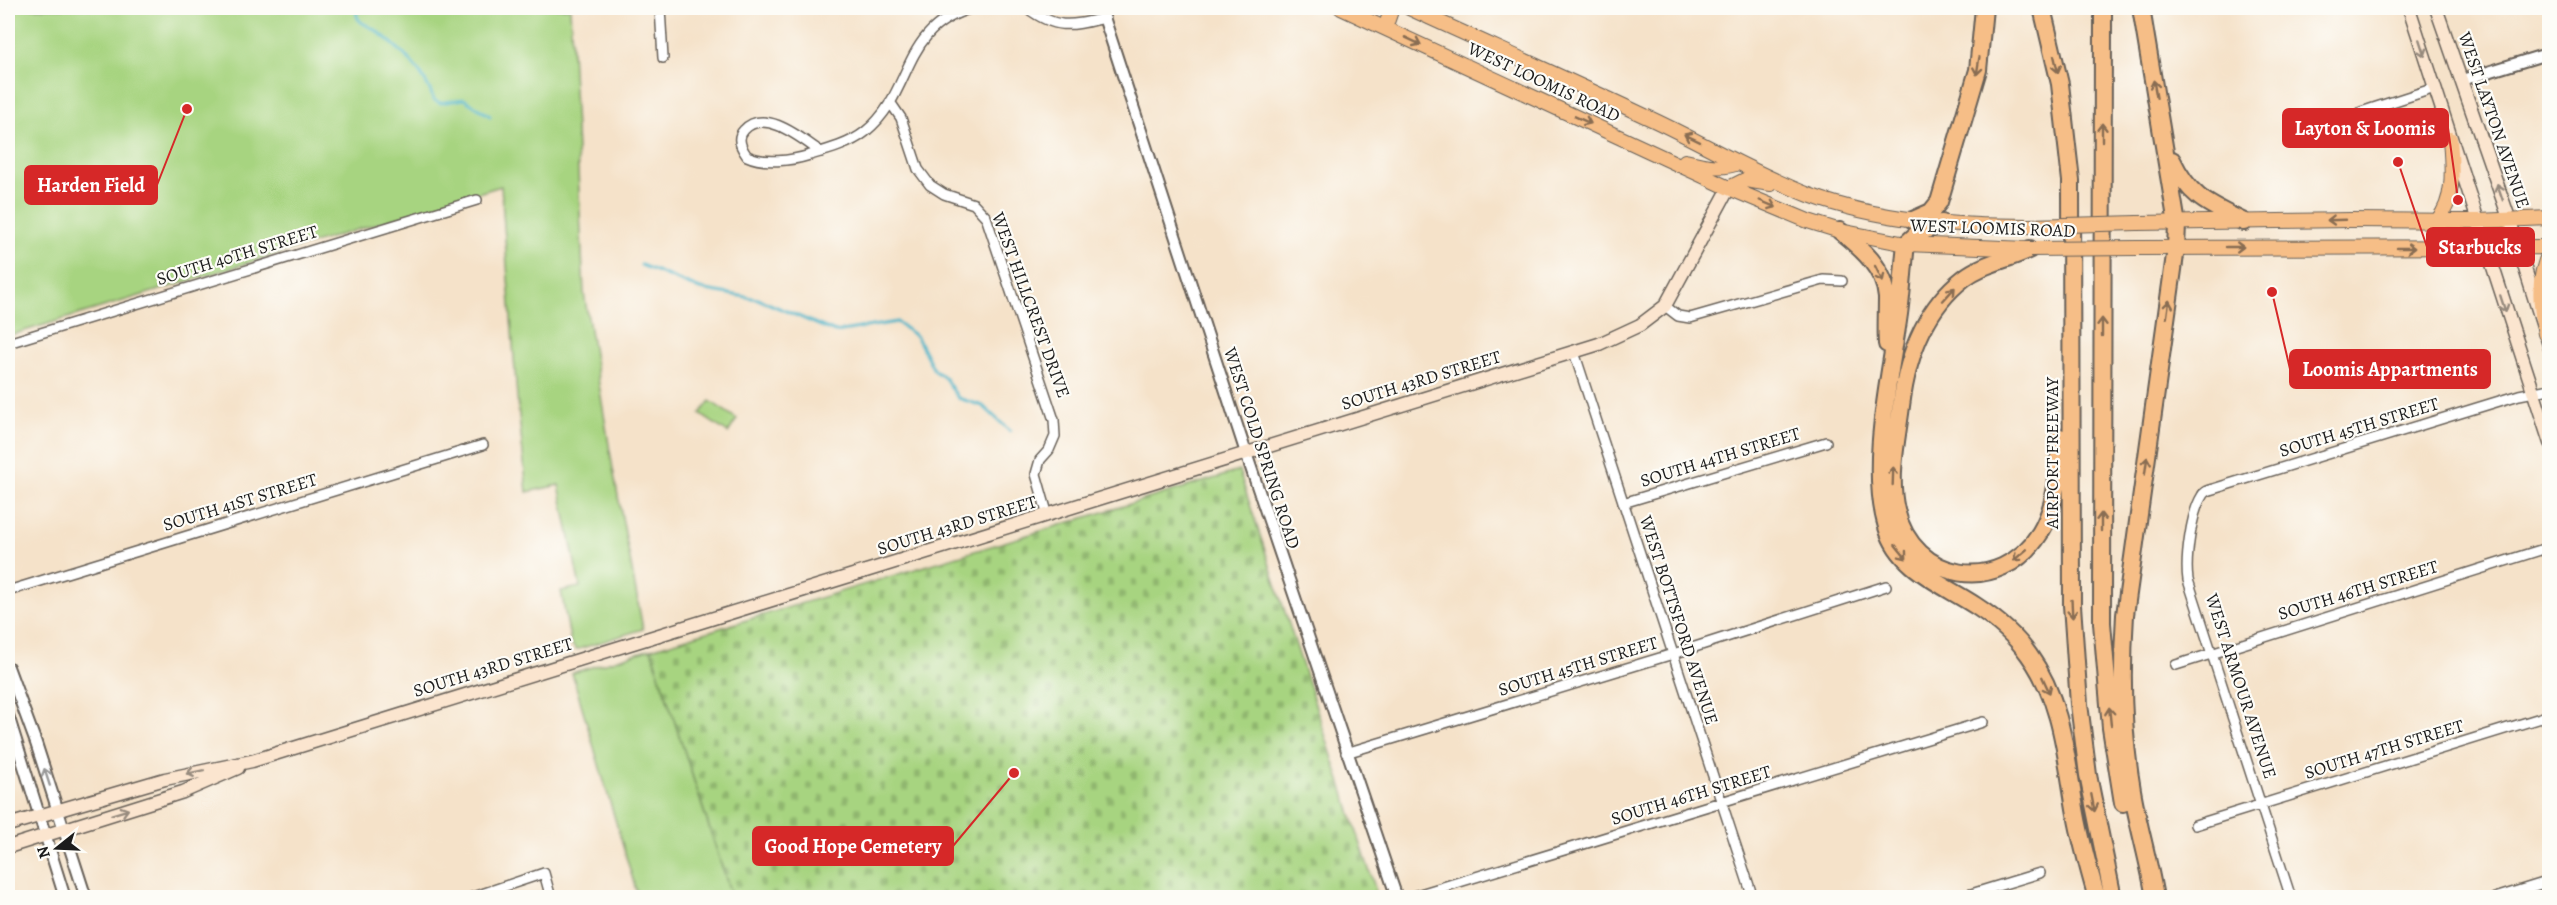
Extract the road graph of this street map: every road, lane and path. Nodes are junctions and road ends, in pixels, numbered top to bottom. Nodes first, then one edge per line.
1 (660, 8) edge
2 (973, 8) edge
3 (1027, 8) edge
4 (1341, 8) edge
5 (1392, 8) edge
6 (1409, 8) edge
7 (1984, 8) edge
8 (2042, 8) edge
9 (2103, 8) edge
10 (2141, 8) edge
11 (2409, 8) edge
12 (2436, 8) edge
13 (1103, 13) edge
14 (1385, 28) junction
15 (2550, 53) edge
16 (663, 58) dead end
17 (2462, 80) junction
18 (2435, 88) junction
19 (890, 102) junction
20 (2361, 112) dead end
21 (2450, 139) junction
22 (2166, 146) junction
23 (821, 152) junction
24 (1660, 156) junction
25 (1738, 164) junction
26 (1729, 188) junction
27 (1794, 188) junction
28 (477, 200) dead end
29 (2508, 218) junction
30 (2550, 218) edge
31 (1913, 220) junction
32 (2437, 221) junction
33 (2477, 221) junction
34 (2244, 222) junction
35 (1942, 224) junction
36 (2177, 224) junction
37 (1840, 231) junction
38 (1906, 244) junction
39 (2176, 248) junction
40 (2485, 248) junction
41 (2518, 248) junction
42 (2030, 249) junction
43 (2550, 249) edge
44 (1842, 281) dead end
45 (2072, 299) junction
46 (1665, 306) junction
47 (2545, 334) junction
48 (8, 343) edge
49 (2550, 348) edge
50 (1574, 352) junction
51 (1889, 372) junction
52 (2550, 389) edge
53 (2532, 392) junction
54 (1826, 442) dead end
55 (2550, 444) edge
56 (483, 445) dead end
57 (1246, 453) junction
58 (2213, 489) joint
59 (1623, 503) junction
60 (1048, 516) junction
61 (2550, 547) edge
62 (1887, 586) dead end
63 (8, 591) edge
64 (2212, 653) junction
65 (1673, 654) junction
66 (2176, 665) dead end
67 (8, 667) edge
68 (2550, 715) edge
69 (8, 716) edge
70 (1983, 722) dead end
71 (1346, 753) junction
72 (252, 761) junction
73 (1722, 803) junction
74 (2262, 804) junction
75 (58, 810) junction
76 (39, 816) junction
77 (8, 825) edge
78 (2195, 825) dead end
79 (64, 830) junction
80 (45, 835) junction
81 (8, 847) edge
82 (2040, 873) dead end
83 (2550, 881) edge
84 (65, 897) edge
85 (86, 897) edge
86 (470, 897) edge
87 (551, 897) edge
88 (1396, 897) edge
89 (1407, 897) edge
90 (1753, 897) edge
91 (1958, 897) edge
92 (2097, 897) edge
93 (2113, 897) edge
94 (2145, 897) edge
95 (2155, 897) edge
96 (2291, 897) edge
97 (2495, 897) edge

1 - 16 street
2 - 19 street
3 - 13 street
4 - 14 main road, WEST LOOMIS ROAD
5 - 14 main road
25 -> 6 main road, WEST LOOMIS ROAD
7 -> 31 highway
8 -> 45 highway, AIRPORT FREEWAY
94 -> 9 highway
22 -> 10 highway
11 -> 18 main road
12 - 17 main road, WEST LAYTON AVENUE
13 - 57 street, WEST COLD SPRING ROAD
14 -> 24 main road, WEST LOOMIS ROAD
15 - 17 street
29 -> 17 main road, WEST LAYTON AVENUE
18 - 20 street
18 - 21 main road
19 - 23 street
19 - 60 street, WEST HILLCREST DRIVE
21 - 32 main road
21 - 33 main road
22 - 34 highway
22 - 36 highway
23 - 23 street
24 - 25 main road
24 - 26 main road, WEST LOOMIS ROAD
25 - 27 main road, WEST LOOMIS ROAD
26 - 27 main road
26 -> 37 main road, WEST LOOMIS ROAD
26 - 46 main road, SOUTH 43RD STREET
27 - 31 main road, WEST LOOMIS ROAD
28 - 48 street, SOUTH 40TH STREET
29 - 30 main road, WEST LOOMIS ROAD
29 - 33 main road, WEST LOOMIS ROAD
29 - 41 main road, WEST LAYTON AVENUE
31 - 35 main road, WEST LOOMIS ROAD
32 - 33 main road, WEST LOOMIS ROAD
32 -> 34 main road, WEST LOOMIS ROAD
33 - 40 main road
34 - 36 main road, WEST LOOMIS ROAD
35 - 36 main road, WEST LOOMIS ROAD, bridge
35 - 38 highway
36 - 39 highway
37 - 38 main road, WEST LOOMIS ROAD
37 -> 51 highway
38 - 42 main road, WEST LOOMIS ROAD
38 - 51 highway
39 -> 40 main road, WEST LOOMIS ROAD
39 - 42 main road, WEST LOOMIS ROAD, bridge
95 -> 39 highway
40 - 41 main road, WEST LOOMIS ROAD
40 -> 53 main road
41 - 43 main road, WEST LOOMIS ROAD
41 - 47 main road, WEST LAYTON AVENUE
45 -> 42 highway
43 - 47 main road
44 - 46 street
45 -> 93 highway, AIRPORT FREEWAY
46 - 50 main road, SOUTH 43RD STREET
47 - 49 main road, WEST LAYTON AVENUE
50 - 57 main road, SOUTH 43RD STREET
50 - 59 street, WEST BOTTSFORD AVENUE
51 -> 92 highway
52 - 53 street, SOUTH 45TH STREET
53 - 55 main road
53 - 58 street, SOUTH 45TH STREET
54 - 59 street, SOUTH 44TH STREET
56 - 63 street, SOUTH 41ST STREET
57 - 60 main road, SOUTH 43RD STREET
57 - 71 street, WEST COLD SPRING ROAD
58 - 64 street, WEST ARMOUR AVENUE
59 - 65 street, WEST BOTTSFORD AVENUE
60 - 72 main road, SOUTH 43RD STREET
61 - 64 street, SOUTH 46TH STREET
62 - 65 street, SOUTH 45TH STREET
64 - 66 street, SOUTH 46TH STREET
64 - 74 street, WEST ARMOUR AVENUE
65 - 71 street, SOUTH 45TH STREET
65 - 73 street, WEST BOTTSFORD AVENUE
75 -> 67 street
68 - 74 street, SOUTH 47TH STREET
69 - 76 street
70 - 73 street, SOUTH 46TH STREET
71 - 88 street, WEST COLD SPRING ROAD
72 -> 75 main road, SOUTH 43RD STREET
79 -> 72 main road, SOUTH 43RD STREET
73 - 89 street, SOUTH 46TH STREET
73 - 90 street, WEST BOTTSFORD AVENUE
74 - 78 street, SOUTH 47TH STREET
74 - 96 street, WEST ARMOUR AVENUE
75 - 76 main road, SOUTH 43RD STREET
75 - 79 street
76 - 77 main road, SOUTH 43RD STREET
76 - 80 street
79 - 80 main road, SOUTH 43RD STREET
79 - 85 street
80 - 81 main road, SOUTH 43RD STREET
80 - 84 street
82 - 91 street
83 - 97 street
86 - 87 street

